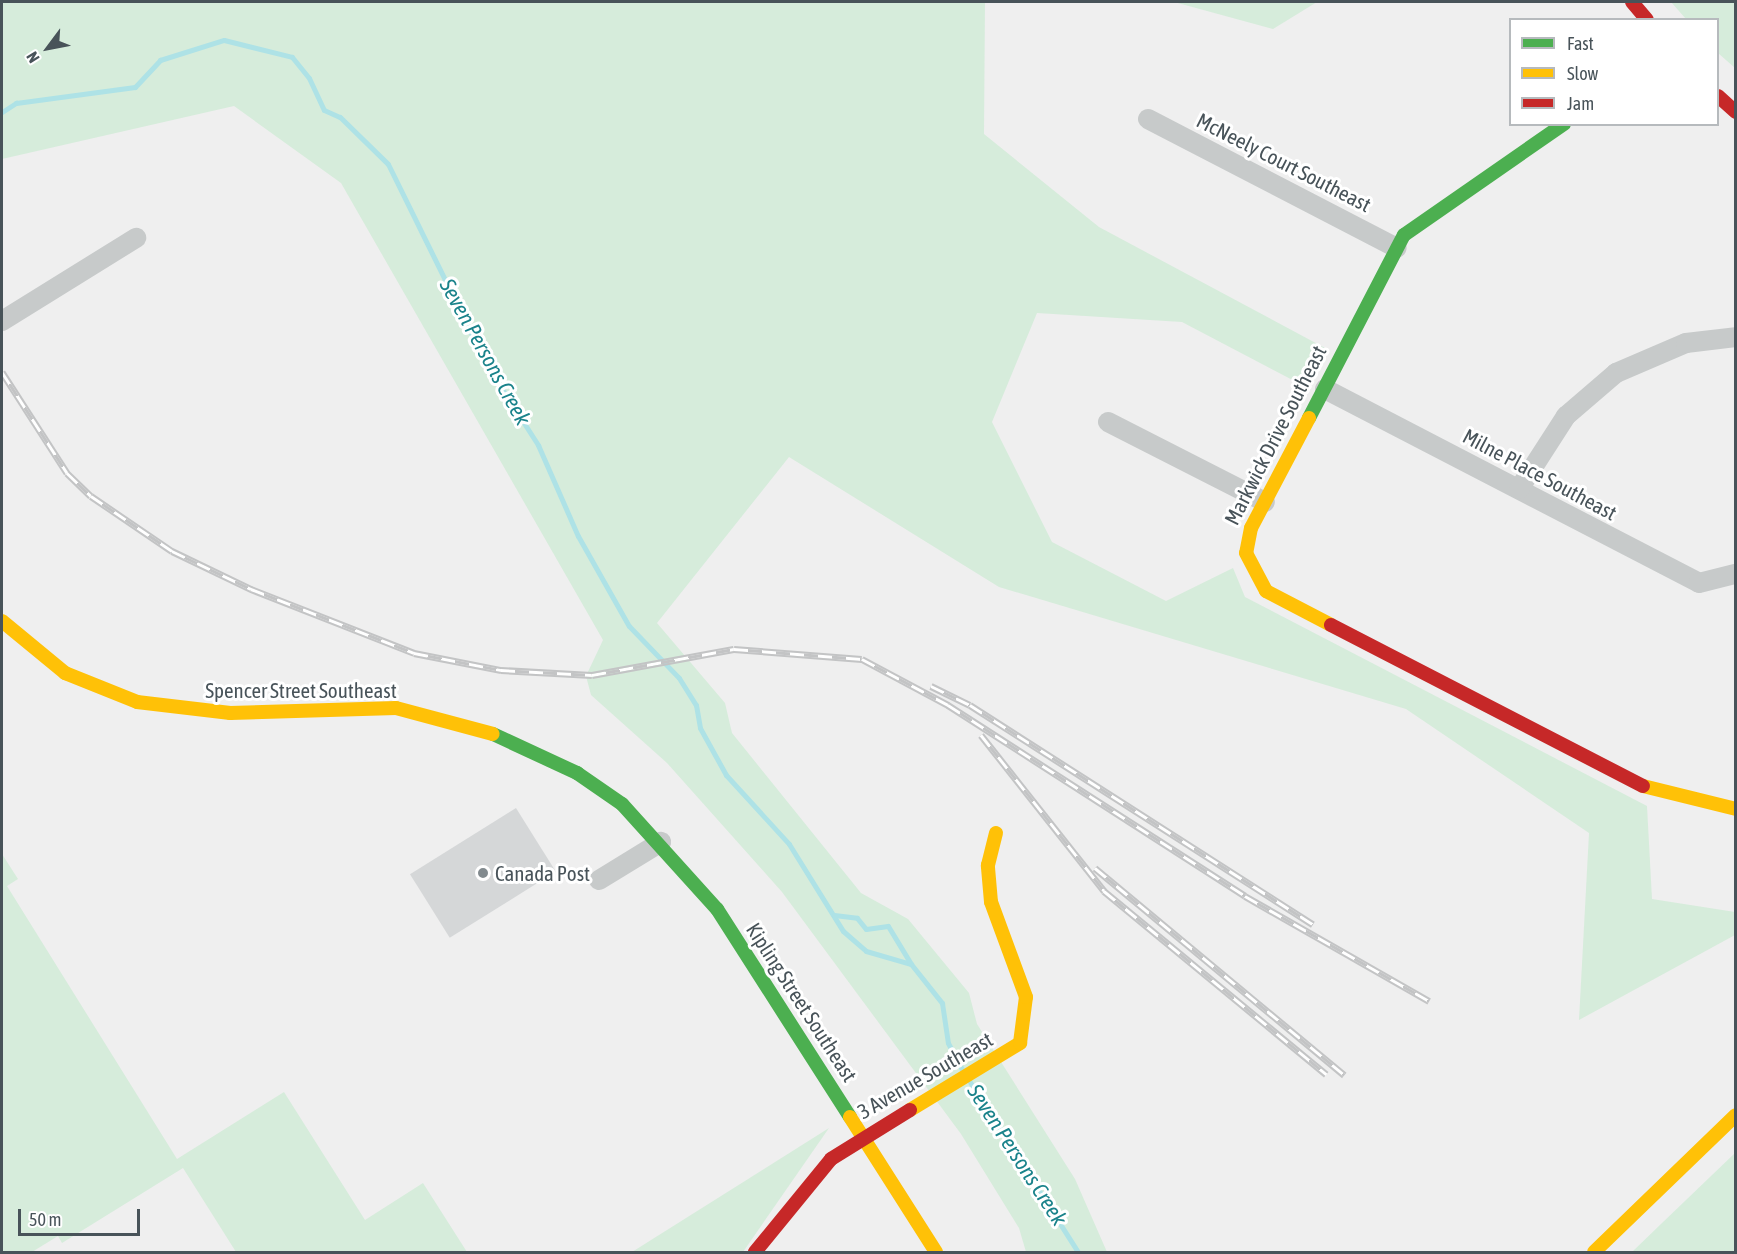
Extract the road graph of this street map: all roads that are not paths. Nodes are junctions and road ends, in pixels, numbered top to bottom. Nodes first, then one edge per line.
1 (1632, 2) edge
2 (1645, 18) edge
3 (1719, 97) edge
4 (1736, 112) edge
5 (1148, 119) dead end
6 (1561, 126) edge
7 (136, 238) dead end
8 (1397, 248) junction
9 (2, 321) edge
10 (1736, 337) edge
11 (1325, 389) junction
12 (1108, 422) dead end
13 (1519, 489) junction
14 (1265, 502) junction
15 (1736, 574) edge
16 (2, 621) edge
17 (1736, 809) edge
18 (996, 833) dead end
19 (661, 842) junction
20 (598, 880) dead end
21 (1736, 1114) edge
22 (863, 1136) junction
23 (755, 1252) edge
24 (936, 1252) edge
25 (1594, 1252) edge

1 - 2 street
3 - 4 street
5 - 8 street, McNeely Court Southeast
6 - 8 street, Markwick Drive Southeast
7 - 9 street
8 - 11 street, Markwick Drive Southeast
10 - 13 street
11 - 13 street, Milne Place Southeast
11 - 14 street, Markwick Drive Southeast
12 - 14 street
13 - 15 street, Milne Place Southeast
14 - 17 street, Markwick Drive Southeast
16 - 19 street, Spencer Street Southeast
18 - 22 street, 3 Avenue Southeast
19 - 20 street
19 - 22 street, Kipling Street Southeast
21 - 25 street
22 - 23 street, 3 Avenue Southeast
22 - 24 street, Kipling Street Southeast

